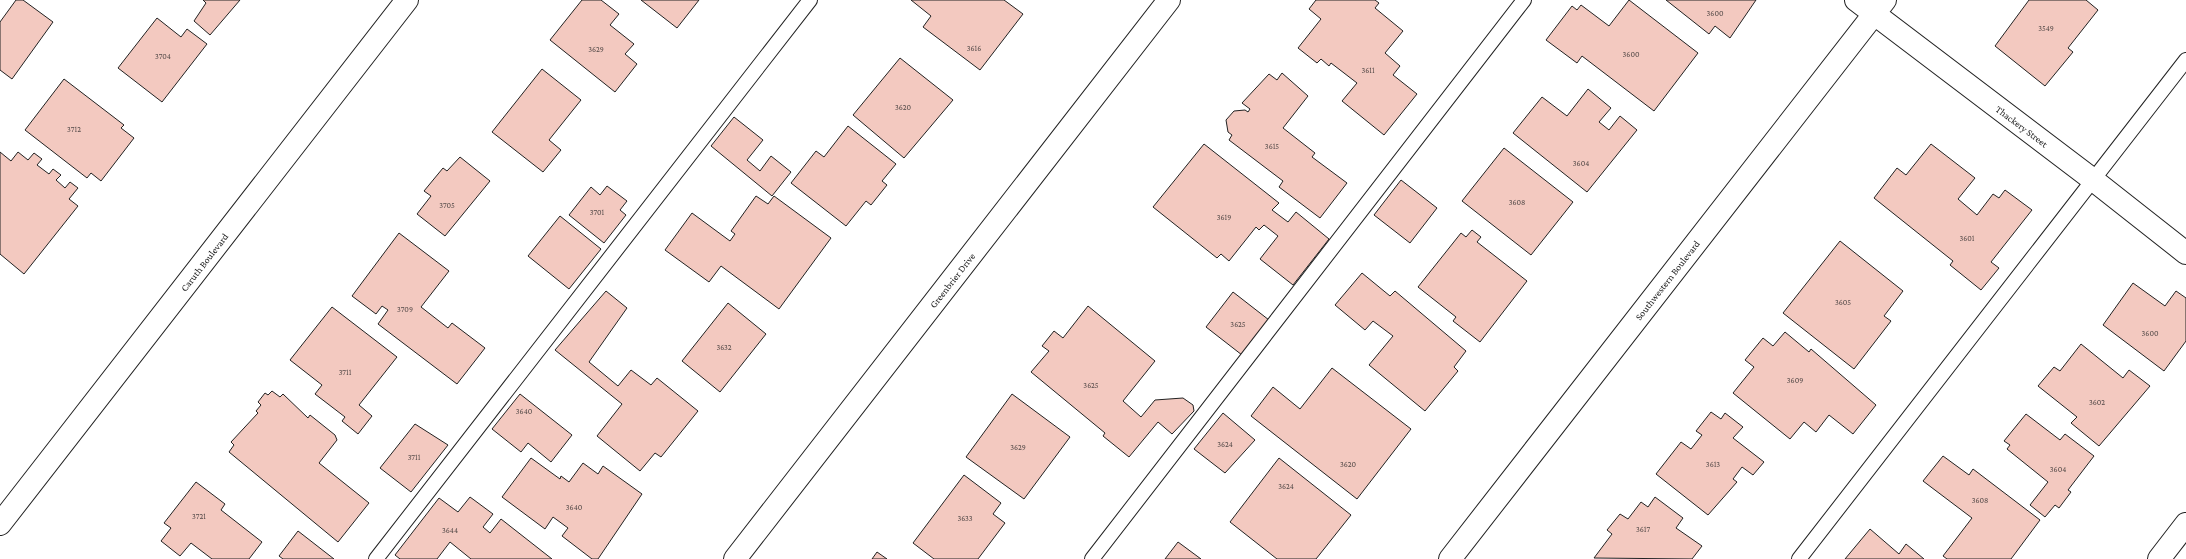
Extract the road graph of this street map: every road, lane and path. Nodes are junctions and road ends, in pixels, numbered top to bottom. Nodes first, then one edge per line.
1 (407, 0) edge
2 (810, 0) edge
3 (1169, 0) edge
4 (1524, 0) edge
5 (1856, 0) edge
6 (1879, 7) edge
7 (2186, 60) edge
8 (2092, 179) junction
9 (2186, 253) edge
10 (0, 524) edge
11 (2186, 524) edge
12 (376, 559) edge
13 (735, 559) edge
14 (1092, 559) edge
15 (1450, 559) edge
16 (1799, 559) edge
17 (2159, 559) edge

1 - 10 street, Caruth Boulevard
2 - 12 lane
3 - 13 street, Greenbrier Drive
4 - 14 lane
5 - 6 street, Thackery Street
6 - 8 street, Thackery Street
6 - 15 street, Southwestern Boulevard
7 - 8 lane
8 - 9 street, Thackery Street
8 - 16 lane
11 - 17 street

